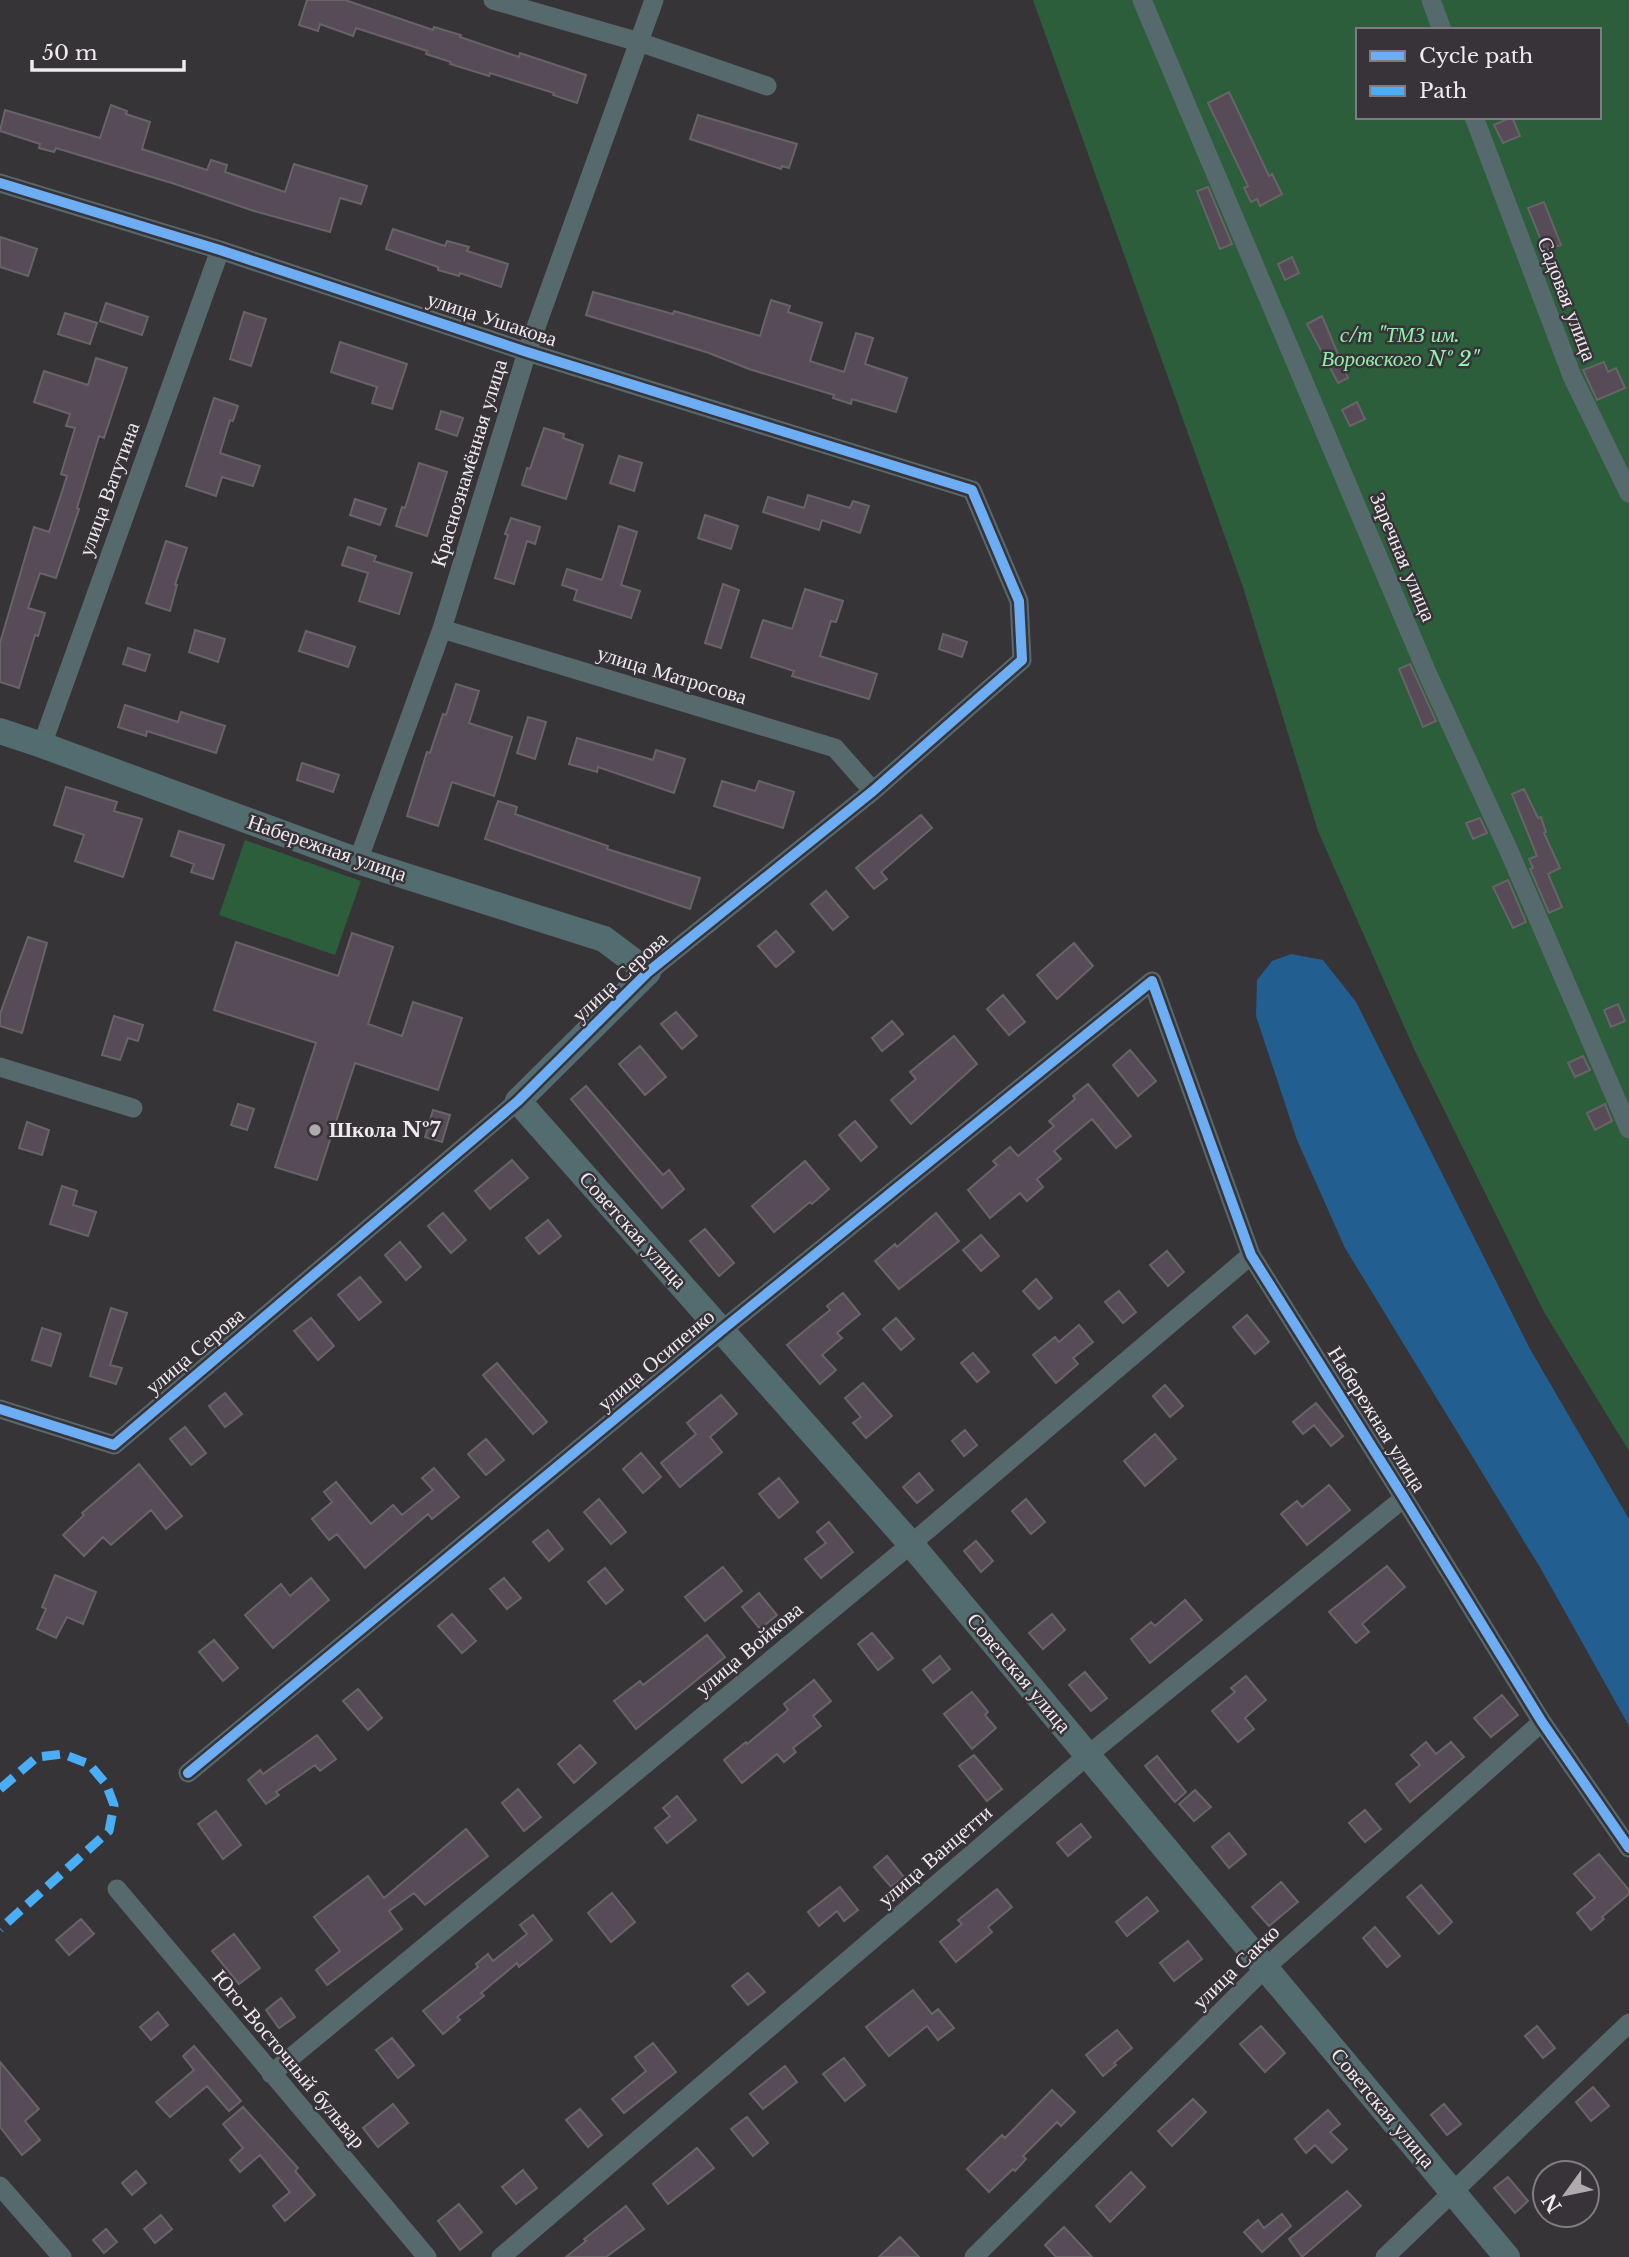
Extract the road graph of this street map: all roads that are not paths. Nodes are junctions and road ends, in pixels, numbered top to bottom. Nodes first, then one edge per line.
1 (493, 0) edge
2 (654, 0) edge
3 (1142, 0) edge
4 (1431, 0) edge
5 (1441, 28) edge
6 (639, 42) junction
7 (767, 86) dead end
8 (1475, 119) edge
9 (0, 183) edge
10 (220, 250) junction
11 (527, 352) junction
12 (972, 490) joint
13 (1629, 493) edge
14 (442, 629) junction
15 (0, 731) edge
16 (42, 745) junction
17 (873, 791) junction
18 (358, 861) junction
19 (648, 972) junction
20 (1152, 981) joint
21 (0, 1067) edge
22 (518, 1101) junction
23 (133, 1108) dead end
24 (1629, 1129) edge
25 (1251, 1255) junction
26 (722, 1330) junction
27 (0, 1409) edge
28 (1404, 1498) junction
29 (911, 1545) junction
30 (1542, 1722) junction
31 (1088, 1755) junction
32 (188, 1773) dead end
33 (1629, 1848) edge
34 (117, 1889) dead end
35 (1265, 1968) junction
36 (1629, 2023) edge
37 (271, 2074) junction
38 (0, 2186) edge
39 (1452, 2190) junction
40 (62, 2257) edge
41 (427, 2257) edge
42 (501, 2257) edge
43 (974, 2257) edge
44 (1385, 2257) edge
45 (1507, 2257) edge

1 - 6 street
2 - 6 street, Краснознамённая улица
3 - 24 street, Заречная улица
4 - 5 street
6 - 7 street
6 - 11 street, Краснознамённая улица
8 - 13 street, Садовая улица
9 - 10 street, улица Ушакова
10 - 11 street, улица Ушакова
10 - 16 street, улица Ватутина
11 - 12 street, улица Ушакова
11 - 14 street, Краснознамённая улица
12 - 17 street, улица Серова
14 - 17 street, улица Матросова
14 - 18 street, Краснознамённая улица
15 - 16 street, Набережная улица
16 - 18 street, Набережная улица
17 - 19 street, улица Серова
18 - 19 street, Набережная улица
19 - 22 street, улица Серова
20 - 25 street, Набережная улица
20 - 26 street, улица Осипенко
21 - 23 street
22 - 26 street, Советская улица
22 - 27 street, улица Серова
25 - 28 street, Набережная улица
25 - 29 street, улица Войкова
26 - 29 street, Советская улица
26 - 32 street, улица Осипенко
28 - 30 street, Набережная улица
28 - 31 street, улица Ванцетти
29 - 31 street, Советская улица
29 - 37 street, улица Войкова
30 - 33 street, Набережная улица
30 - 35 street, улица Сакко
31 - 35 street, Советская улица
31 - 42 street, улица Ванцетти
34 - 37 street, Юго-Восточный бульвар
35 - 39 street, Советская улица
35 - 43 street, улица Сакко
36 - 39 street
37 - 41 street, Юго-Восточный бульвар
38 - 40 street
39 - 44 street
39 - 45 street, Советская улица

